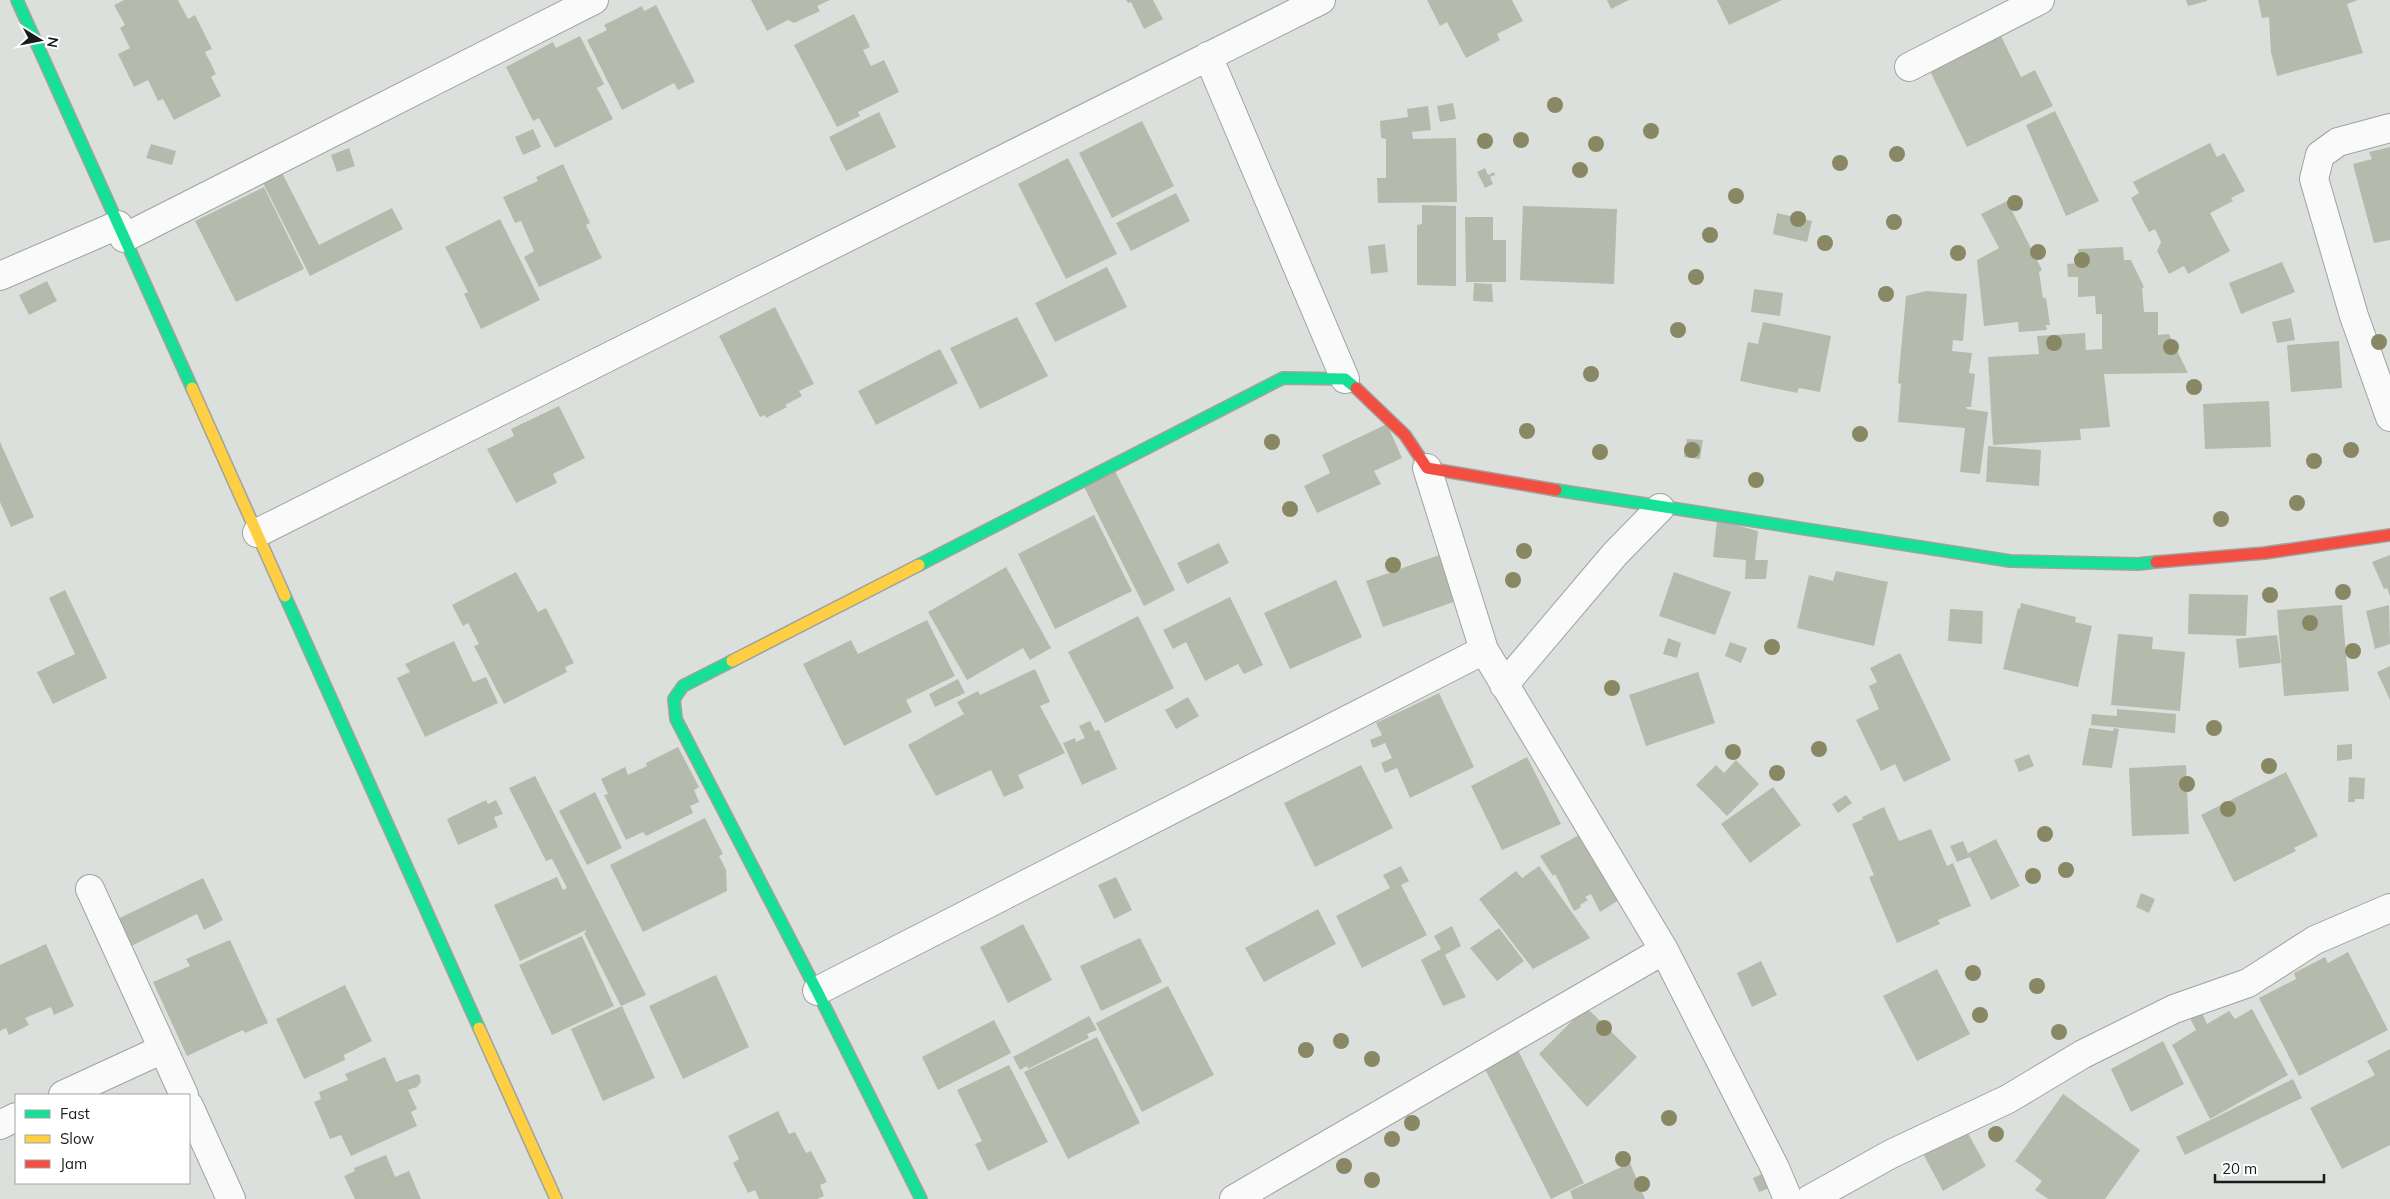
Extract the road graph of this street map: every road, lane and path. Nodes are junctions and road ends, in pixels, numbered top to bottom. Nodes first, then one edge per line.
1 (17, 0) edge
2 (594, 0) edge
3 (1321, 0) edge
4 (2040, 0) edge
5 (1208, 56) junction
6 (1909, 67) dead end
7 (2390, 128) edge
8 (121, 231) junction
9 (0, 276) edge
10 (1345, 379) junction
11 (2390, 418) edge
12 (1428, 468) junction
13 (1660, 508) junction
14 (257, 533) junction
15 (2390, 534) edge
16 (1484, 650) junction
17 (1504, 685) junction
18 (90, 889) dead end
19 (2390, 908) edge
20 (1664, 950) junction
21 (818, 991) junction
22 (163, 1049) junction
23 (66, 1094) edge
24 (184, 1094) edge
25 (190, 1108) edge
26 (15, 1118) edge
27 (0, 1125) edge
28 (231, 1199) edge
29 (556, 1199) edge
30 (921, 1199) edge
31 (1234, 1199) edge
32 (1788, 1199) edge
33 (1810, 1199) edge

1 - 8 street
2 - 8 street
3 - 5 street
4 - 6 street
5 - 10 street
5 - 14 street
7 - 11 street
8 - 9 street
8 - 14 street
10 - 12 street
10 - 21 street
12 - 13 street
12 - 16 street
13 - 15 street
13 - 17 street
14 - 29 street
16 - 17 street
16 - 21 street
17 - 20 street
18 - 22 street
19 - 33 street
20 - 31 street
20 - 32 street
21 - 30 street
22 - 23 street
22 - 24 street
25 - 28 street
26 - 27 street

